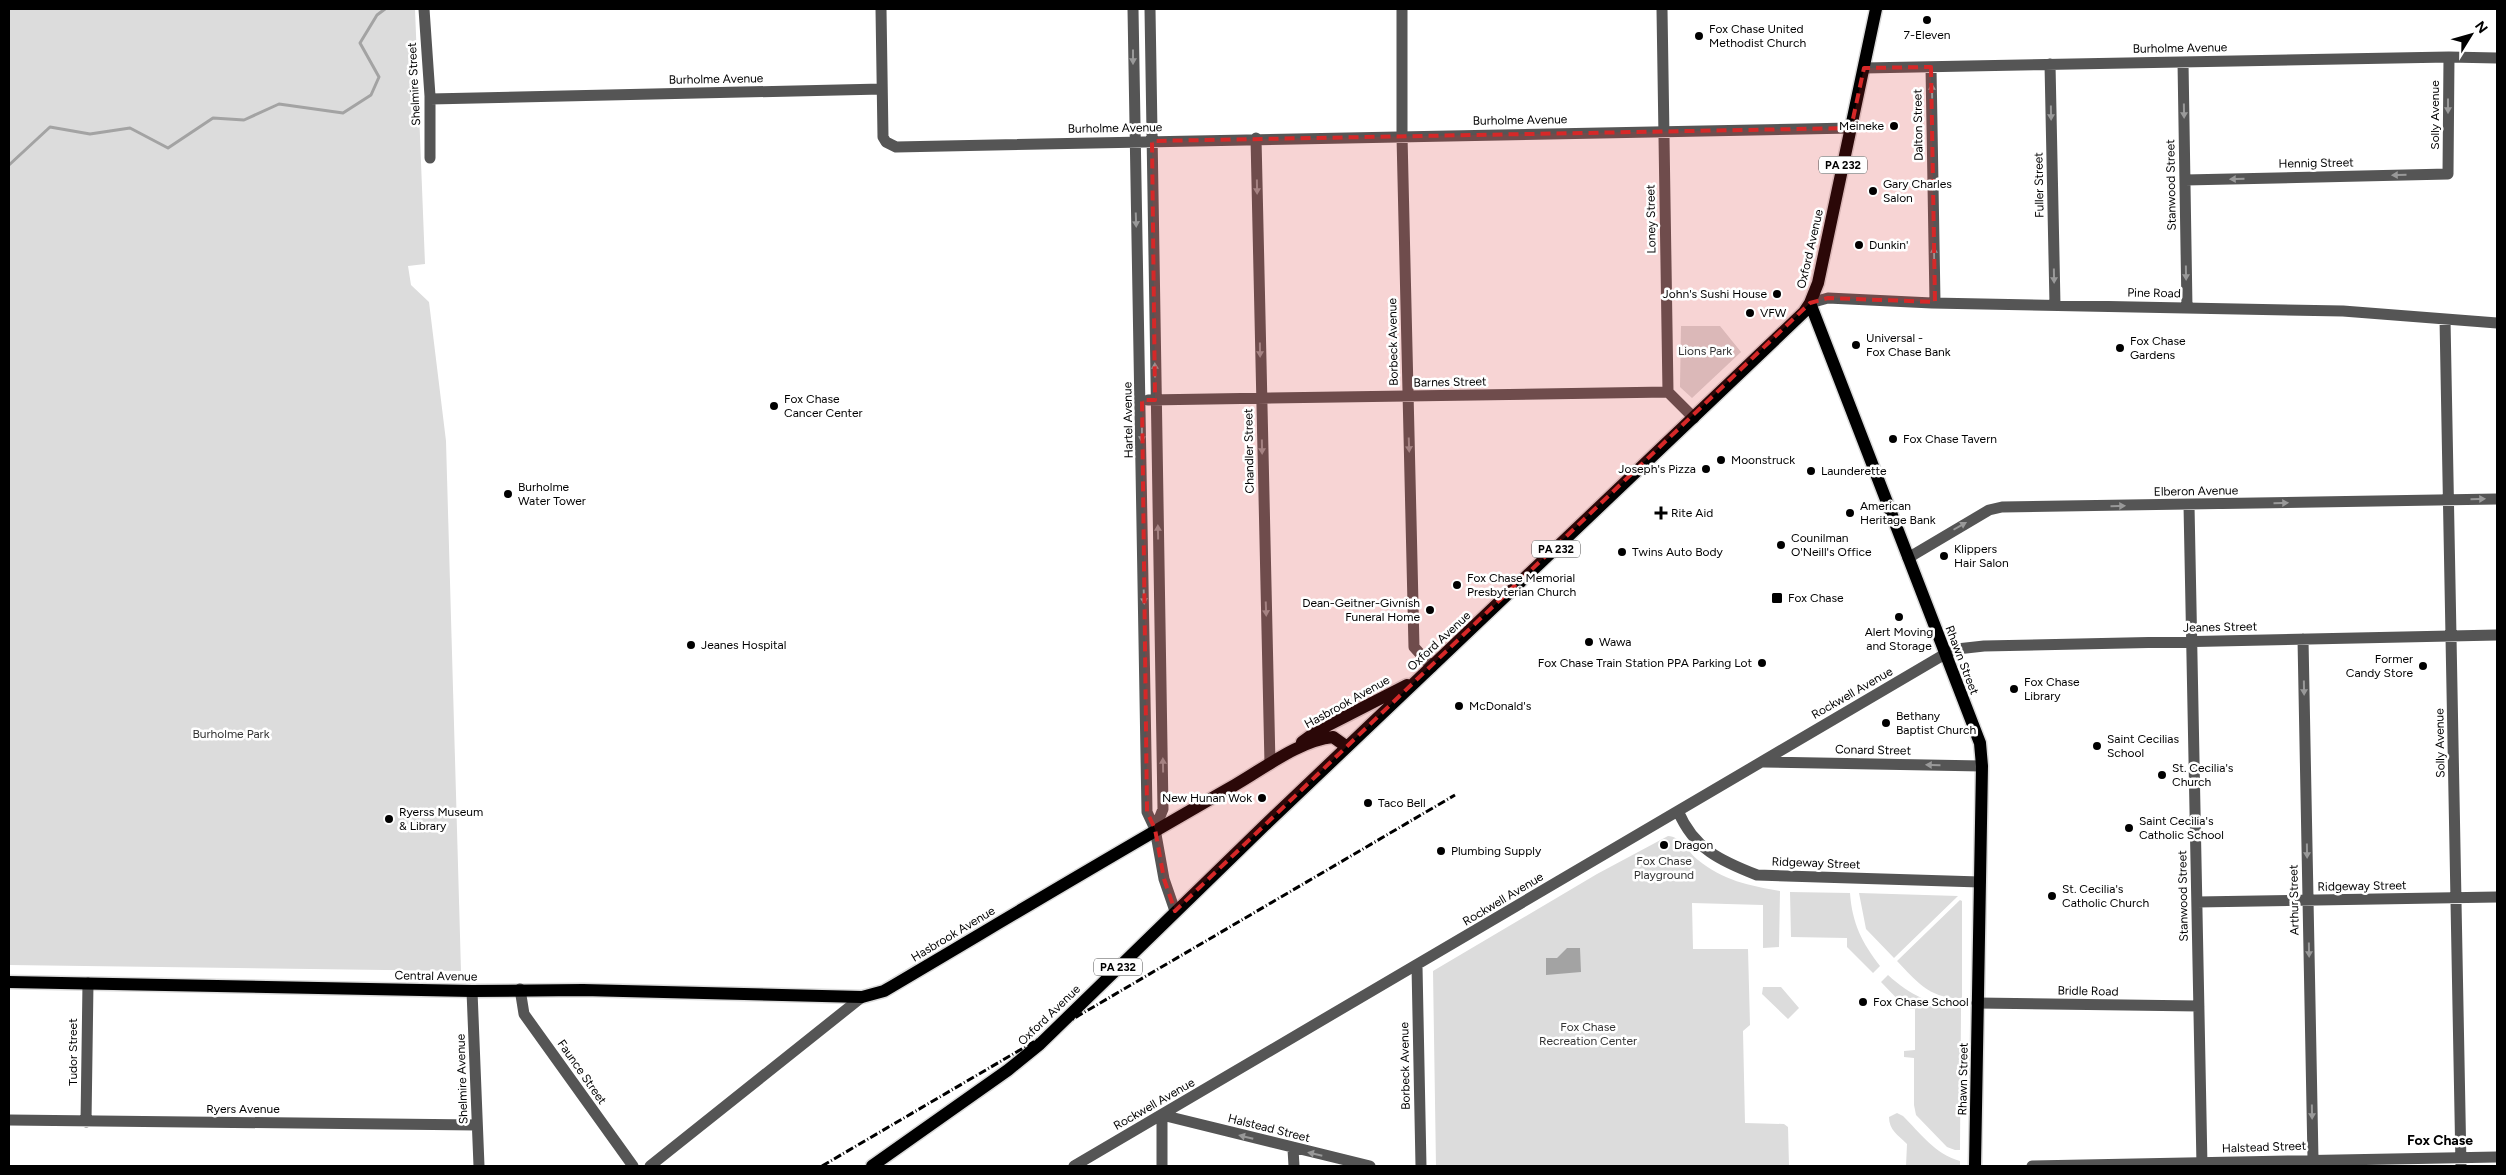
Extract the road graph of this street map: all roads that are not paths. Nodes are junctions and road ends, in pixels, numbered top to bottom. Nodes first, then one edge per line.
1 (424, 9) edge
2 (880, 9) edge
3 (1133, 9) edge
4 (1150, 9) edge
5 (1402, 9) edge
6 (1662, 9) edge
7 (1876, 9) edge
8 (2449, 57) junction
9 (2497, 58) edge
10 (2183, 62) junction
11 (2050, 64) junction
12 (1931, 67) junction
13 (1864, 68) junction
14 (882, 89) junction
15 (430, 99) junction
16 (1851, 128) junction
17 (1663, 132) junction
18 (1402, 136) junction
19 (1256, 138) junction
20 (1152, 140) junction
21 (1134, 141) junction
22 (430, 158) dead end
23 (2448, 174) joint
24 (2185, 180) junction
25 (1935, 302) junction
26 (1810, 303) junction
27 (2055, 305) junction
28 (2187, 308) junction
29 (2445, 319) junction
30 (2497, 323) edge
31 (1668, 392) junction
32 (1408, 396) junction
33 (1262, 398) junction
34 (1142, 400) junction
35 (1155, 400) junction
36 (1694, 418) junction
37 (2497, 499) edge
38 (2449, 500) junction
39 (2189, 505) junction
40 (1908, 558) junction
41 (2497, 635) edge
42 (2452, 636) junction
43 (2303, 640) junction
44 (2193, 642) junction
45 (1945, 654) junction
46 (1432, 667) junction
47 (1419, 680) junction
48 (1347, 747) junction
49 (1291, 752) junction
50 (1764, 762) junction
51 (1270, 764) junction
52 (1982, 766) junction
53 (1678, 812) junction
54 (1155, 829) junction
55 (1980, 882) junction
56 (2497, 897) edge
57 (2456, 898) junction
58 (2308, 901) junction
59 (2197, 902) junction
60 (1176, 911) junction
61 (1417, 966) junction
62 (9, 982) edge
63 (88, 983) junction
64 (520, 989) junction
65 (472, 990) junction
66 (862, 997) junction
67 (1978, 1003) junction
68 (2199, 1006) junction
69 (1162, 1115) junction
70 (9, 1120) edge
71 (86, 1122) junction
72 (477, 1124) junction
73 (1293, 1149) junction
74 (2497, 1157) edge
75 (2313, 1159) junction
76 (2461, 1162) edge
77 (2202, 1164) edge
78 (479, 1166) edge
79 (633, 1166) edge
80 (650, 1166) edge
81 (872, 1166) edge
82 (1074, 1166) edge
83 (1162, 1166) edge
84 (1294, 1166) edge
85 (1370, 1166) edge
86 (1422, 1166) edge
87 (1975, 1166) edge
88 (2032, 1166) edge

1 - 15 street, Shelmire Street
2 - 14 street
3 -> 21 street, Hartel Avenue
4 - 20 street, Hartel Avenue
5 - 18 street, Borbeck Avenue
6 - 17 street, Loney Street
7 - 13 main road, Oxford Avenue / PA 232
8 - 9 street, Burholme Avenue
8 - 10 street, Burholme Avenue
8 -> 23 street, Solly Avenue
10 - 11 street, Burholme Avenue
10 -> 24 street, Stanwood Street
11 - 12 street, Burholme Avenue
11 -> 27 street, Fuller Street
12 - 13 street, Burholme Avenue
25 -> 12 street, Dalton Street
13 - 16 main road, Oxford Avenue / PA 232
14 - 15 street, Burholme Avenue
14 - 21 street, Burholme Avenue
15 - 22 street, Shelmire Street
16 - 17 street, Burholme Avenue
16 - 26 main road, Oxford Avenue / PA 232
17 - 18 street, Burholme Avenue
17 - 31 street, Loney Street
18 - 19 street, Burholme Avenue
18 - 32 street, Borbeck Avenue
19 - 20 street, Burholme Avenue
19 -> 33 street, Chandler Street
20 - 21 street, Burholme Avenue
35 -> 20 street, Hartel Avenue
21 -> 34 street, Hartel Avenue
23 -> 24 street, Hennig Street
24 -> 28 street, Stanwood Street
25 - 26 street, Pine Road
25 - 27 street, Pine Road
26 - 36 main road, Oxford Avenue / PA 232
26 - 40 main road, Rhawn Street
27 - 28 street, Pine Road
28 - 29 street, Pine Road
29 - 30 street, Pine Road
29 - 38 street, Solly Avenue
31 - 32 street, Barnes Street
31 - 36 street
32 - 33 street, Barnes Street
32 -> 46 street, Borbeck Avenue
33 - 35 street, Barnes Street
33 -> 51 street, Chandler Street
34 - 35 street, Barnes Street
34 -> 54 street, Hartel Avenue
54 -> 35 street, Hartel Avenue
36 - 46 main road, Oxford Avenue / PA 232
38 -> 37 street, Elberon Avenue
39 -> 38 street, Elberon Avenue
38 - 42 street, Solly Avenue
40 -> 39 street, Elberon Avenue
39 - 44 street, Stanwood Street
40 - 45 main road, Rhawn Street
41 - 42 street, Jeanes Street
42 - 43 street, Jeanes Street
42 - 57 street, Solly Avenue
43 - 44 street, Jeanes Street
43 -> 58 street, Arthur Street
44 - 45 street, Jeanes Street
44 - 59 street, Stanwood Street
45 - 50 street, Rockwell Avenue
45 - 52 main road, Rhawn Street
46 - 47 main road, Oxford Avenue / PA 232
47 - 48 main road, Oxford Avenue / PA 232
47 - 49 main road, Hasbrook Avenue
48 - 49 main road, Hasbrook Avenue
48 - 60 main road, Oxford Avenue / PA 232
49 - 51 main road, Hasbrook Avenue
52 -> 50 street, Conard Street
50 - 53 street, Rockwell Avenue
51 - 54 main road, Hasbrook Avenue
52 - 55 main road, Rhawn Street
53 - 55 street, Ridgeway Street
53 - 61 street, Rockwell Avenue
54 - 60 street, Hartel Avenue
54 - 66 main road, Hasbrook Avenue
55 - 67 main road, Rhawn Street
56 - 57 street, Ridgeway Street
57 - 58 street, Ridgeway Street
57 - 76 street, Solly Avenue
58 - 59 street, Ridgeway Street
58 -> 75 street, Arthur Street
59 - 68 street, Stanwood Street
60 - 81 main road, Oxford Avenue / PA 232
61 - 69 street, Rockwell Avenue
61 - 86 street, Borbeck Avenue
62 - 63 main road, Central Avenue
63 - 65 main road, Central Avenue
63 - 71 street, Tudor Street
64 - 65 main road, Central Avenue
64 - 66 main road, Central Avenue
64 - 79 street, Faunce Street
65 - 72 street, Shelmire Avenue
66 - 80 street, Hasbrook Avenue
67 - 68 street, Bridle Road
67 - 87 main road, Rhawn Street
68 - 77 street, Stanwood Street
73 -> 69 street, Halstead Street
69 - 82 street, Rockwell Avenue
69 - 83 street
70 - 71 street, Ryers Avenue
71 - 72 street, Ryers Avenue
72 - 78 street, Shelmire Avenue
73 - 84 street
85 -> 73 street, Halstead Street
74 - 76 street, Halstead Street
75 - 76 street, Halstead Street
75 - 77 street, Halstead Street
77 - 88 street, Halstead Street

